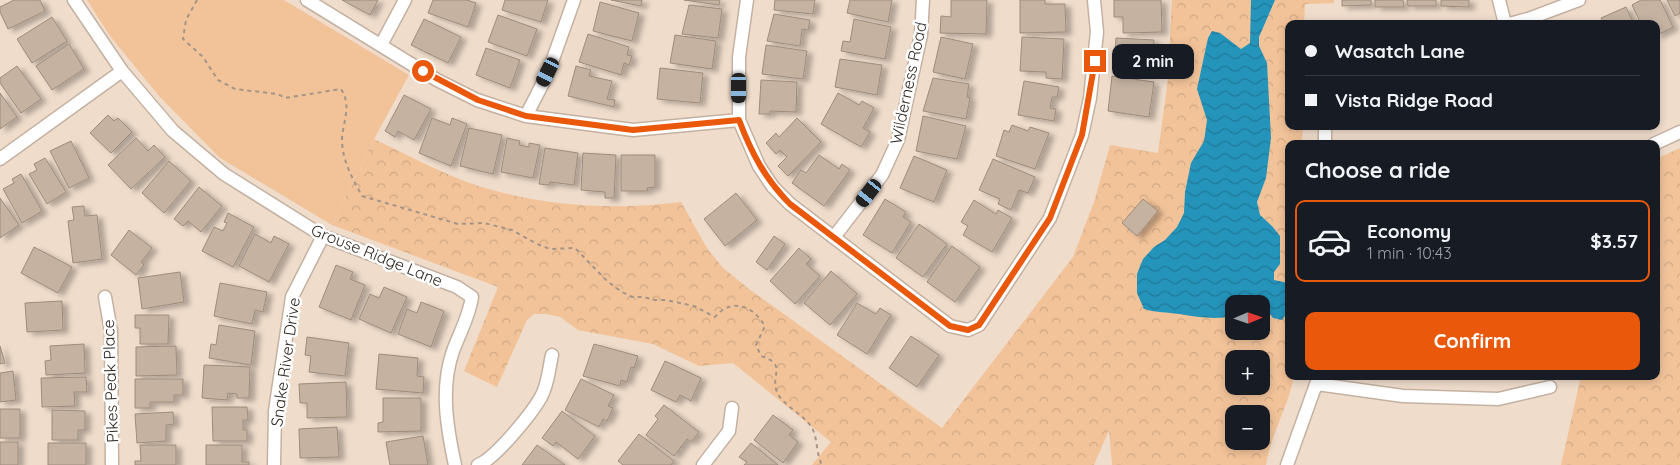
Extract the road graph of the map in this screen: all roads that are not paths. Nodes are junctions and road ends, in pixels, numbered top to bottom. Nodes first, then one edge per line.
1 (74, 0) edge
2 (307, 0) edge
3 (405, 0) edge
4 (574, 0) edge
5 (746, 0) edge
6 (923, 0) edge
7 (1094, 0) edge
8 (1499, 0) edge
9 (1579, 0) edge
10 (1504, 20) edge
11 (1524, 20) edge
12 (381, 46) junction
13 (122, 71) junction
14 (526, 116) junction
15 (739, 120) junction
16 (1680, 132) edge
17 (1660, 141) edge
18 (0, 159) edge
19 (323, 236) junction
20 (834, 237) junction
21 (105, 297) dead end
22 (552, 355) dead end
23 (1318, 380) edge
24 (1550, 387) dead end
25 (732, 408) dead end
26 (112, 465) edge
27 (274, 465) edge
28 (455, 465) edge
29 (478, 465) edge
30 (703, 465) edge
31 (1287, 465) edge

1 - 13 street, Grouse Ridge Lane
2 - 12 street
3 - 12 street
4 - 14 street
5 - 15 street
6 - 20 street, Wilderness Road
7 - 20 street
8 - 10 street
9 - 11 street
12 - 14 street
13 - 18 street
13 - 19 street, Grouse Ridge Lane
14 - 15 street
15 - 20 street
16 - 17 street
19 - 27 street, Snake River Drive
19 - 28 street, Grouse Ridge Lane
21 - 26 street, Pikes Peak Place
22 - 29 street
23 - 24 street
23 - 31 street
25 - 30 street

